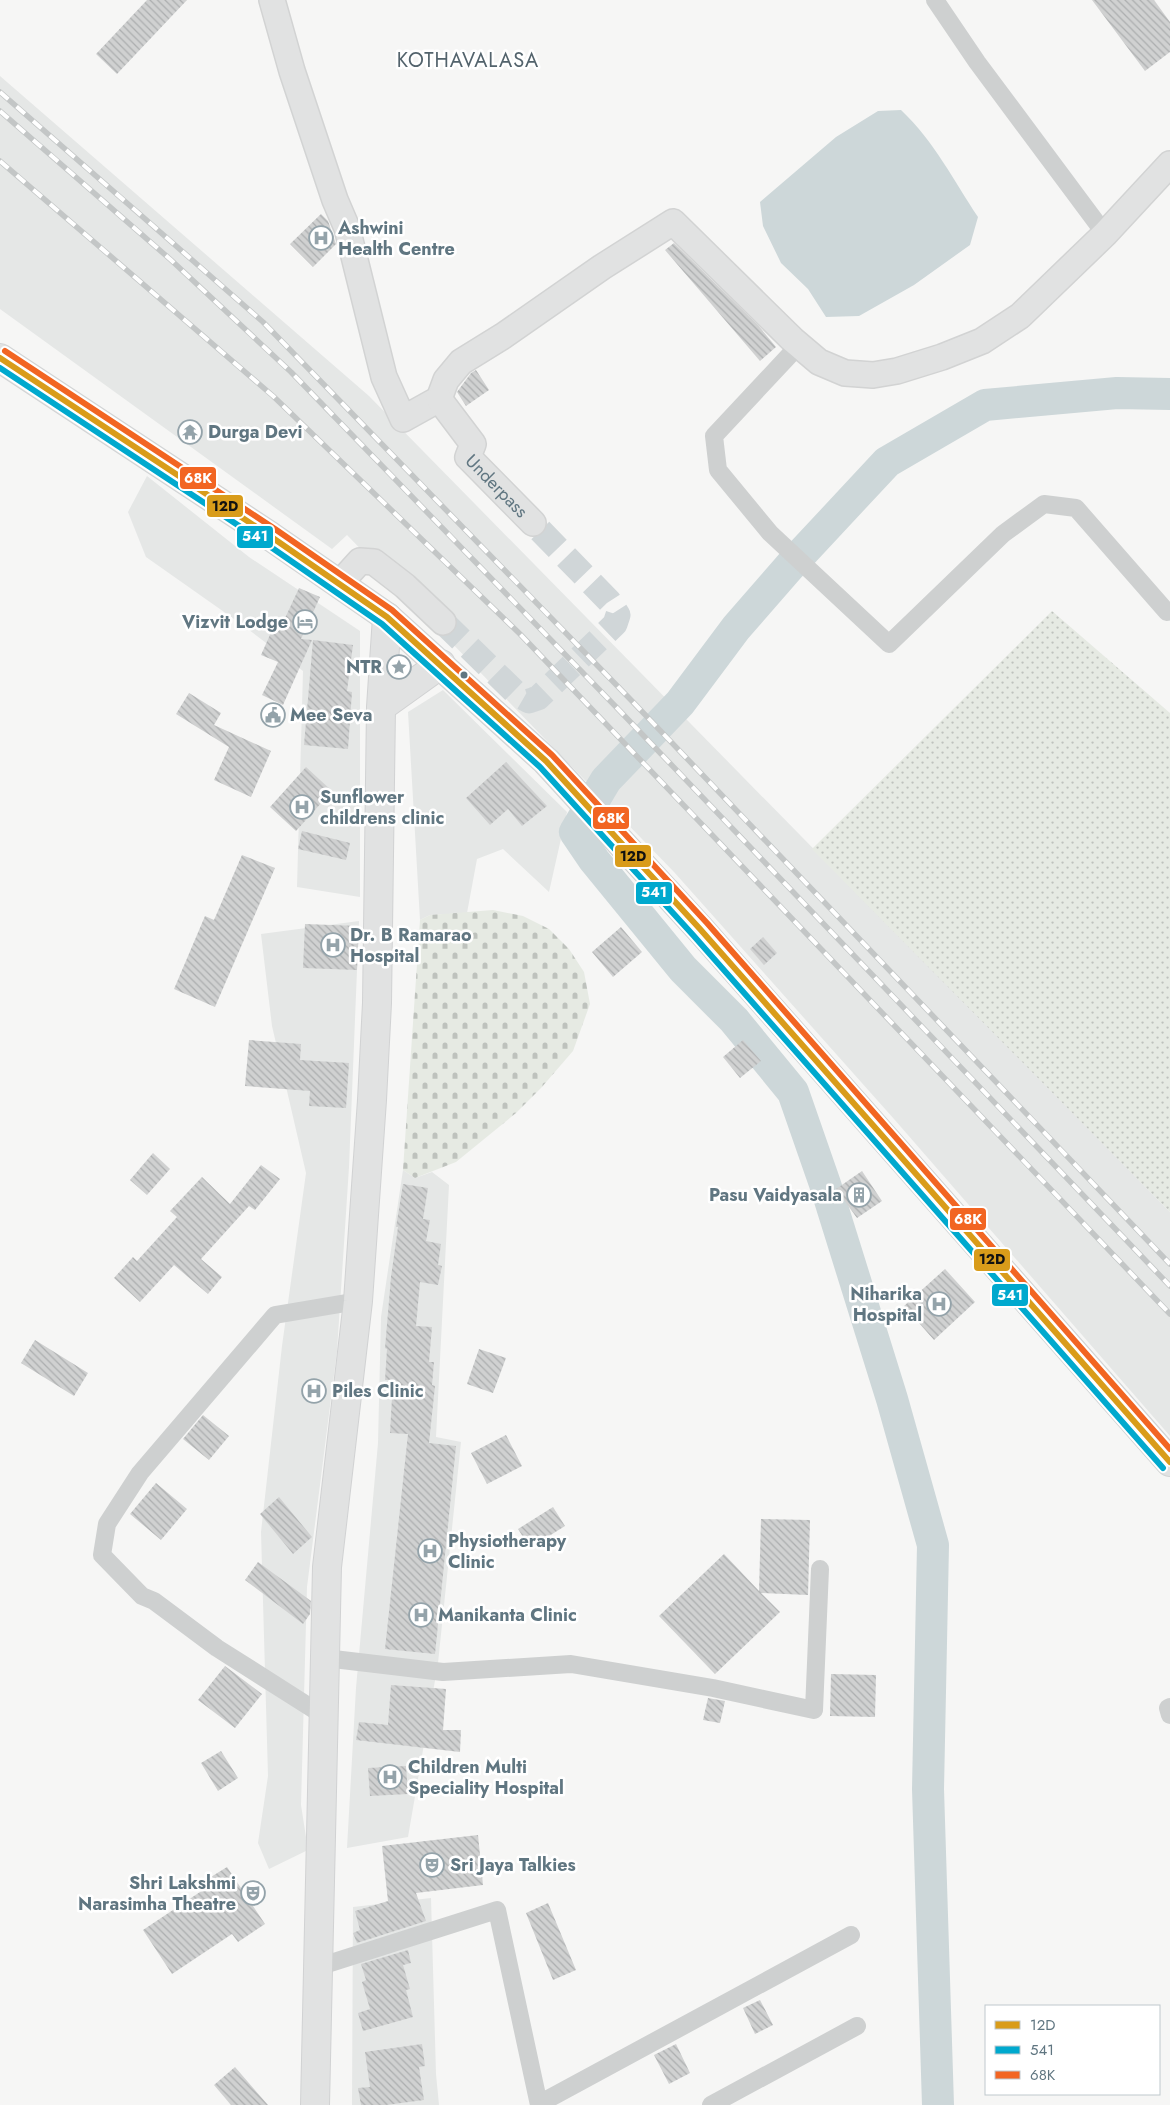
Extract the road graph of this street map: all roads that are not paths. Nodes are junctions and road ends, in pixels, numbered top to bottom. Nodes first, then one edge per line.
1 (272, 0) edge
2 (935, 0) edge
3 (1170, 164) edge
4 (1105, 234) junction
5 (799, 345) junction
6 (0, 358) edge
7 (439, 399) junction
8 (533, 523) tunnel mouth
9 (340, 583) junction
10 (1167, 612) dead end
11 (387, 617) junction
12 (443, 622) tunnel mouth
13 (441, 664) junction
14 (381, 707) junction
15 (358, 1301) junction
16 (1170, 1462) edge
17 (820, 1569) dead end
18 (325, 1658) junction
19 (1170, 1707) edge
20 (1170, 1715) edge
21 (324, 1716) junction
22 (851, 1935) dead end
23 (318, 1968) junction
24 (857, 2026) dead end
25 (539, 2104) edge
26 (315, 2105) edge
27 (711, 2105) edge

1 - 7 main road
2 - 4 street
3 - 4 main road
4 - 5 main road
5 - 7 main road
5 - 10 street
6 - 9 main road
7 - 8 main road, Underpass
9 - 11 main road
9 - 12 main road
11 - 13 main road
11 - 14 main road
13 - 14 main road
13 - 16 main road
14 - 15 main road
15 - 18 main road
15 - 21 street
17 - 18 street
18 - 21 main road
19 - 20 street
21 - 23 main road
22 - 25 street
23 - 25 street
23 - 26 main road
24 - 27 street

